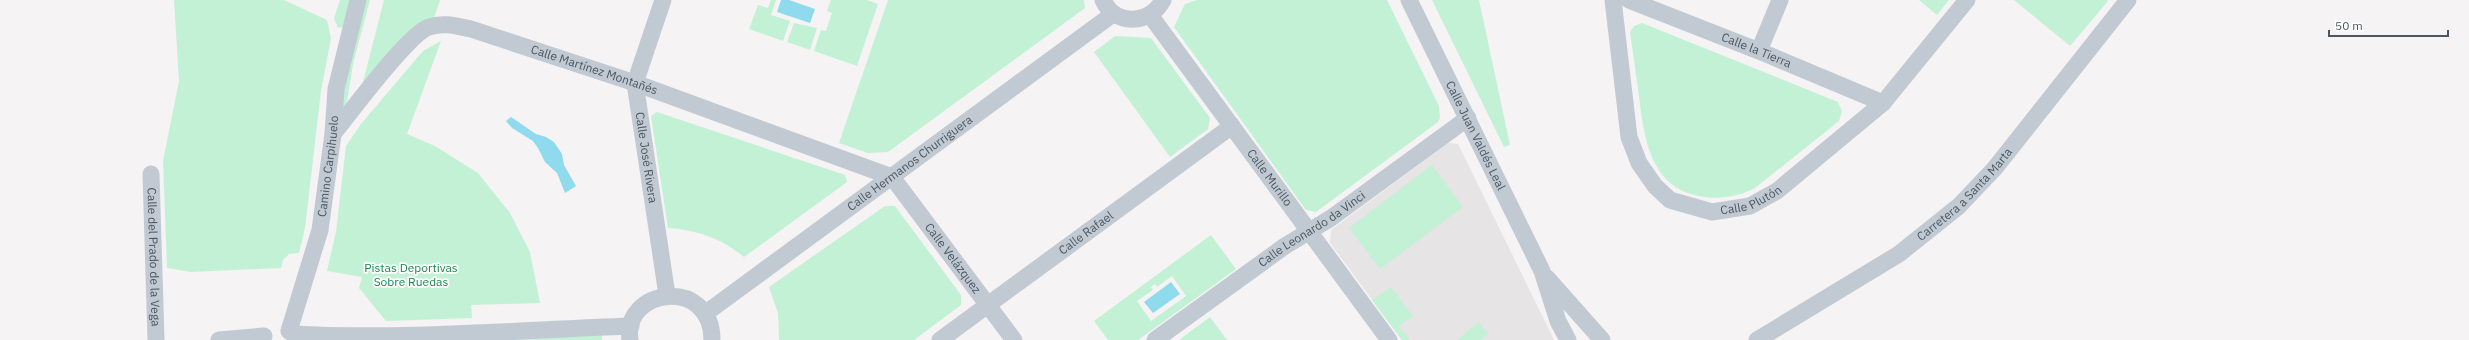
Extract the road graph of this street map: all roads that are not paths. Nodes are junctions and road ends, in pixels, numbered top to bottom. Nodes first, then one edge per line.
1 (358, 0) edge
2 (663, 0) edge
3 (1103, 0) edge
4 (1163, 0) edge
5 (1409, 0) edge
6 (1613, 0) edge
7 (1629, 0) edge
8 (1780, 0) edge
9 (1967, 0) edge
10 (2128, 0) edge
11 (1113, 14) junction
12 (1150, 15) junction
13 (1759, 50) junction
14 (635, 83) junction
15 (1883, 103) junction
16 (1468, 118) junction
17 (1232, 126) junction
18 (333, 134) junction
19 (151, 174) dead end
20 (892, 177) junction
21 (1308, 231) junction
22 (1542, 271) junction
23 (667, 295) junction
24 (988, 304) junction
25 (706, 313) junction
26 (631, 333) edge
27 (293, 335) edge
28 (263, 338) edge
29 (156, 340) edge
30 (219, 340) edge
31 (712, 340) edge
32 (940, 340) edge
33 (1014, 340) edge
34 (1155, 340) edge
35 (1389, 340) edge
36 (1568, 340) edge
37 (1602, 340) edge
38 (1757, 340) edge

1 - 18 street, Camino Carpihuelo
2 - 14 street, Calle José Rivera
3 - 11 street
4 - 12 street
5 - 16 street, Calle Juan Valdés Leal
6 - 15 street, Calle Plutón
7 - 13 street, Calle la Tierra
8 - 13 street
9 - 15 street, Calle Plutón
10 - 38 street, Carretera a Santa Marta
11 - 12 street
11 - 20 street, Calle Hermanos Churriguera
12 - 17 street, Calle Murillo
13 - 15 street, Calle la Tierra
14 - 18 street, Calle Martínez Montañés
14 - 20 street, Calle Martínez Montañés
14 - 23 street, Calle José Rivera
16 - 21 street, Calle Leonardo da Vinci
16 - 22 street, Calle Juan Valdés Leal
17 - 21 street, Calle Murillo
17 - 24 street, Calle Rafael
18 - 27 street, Camino Carpihuelo
19 - 29 street, Calle del Prado de la Vega
20 - 24 street, Calle Velázquez
20 - 25 street, Calle Hermanos Churriguera
21 - 34 street, Calle Leonardo da Vinci
21 - 35 street, Calle Murillo
22 - 36 street, Calle Juan Valdés Leal
22 - 37 street, Calle Juan Valdés Leal
23 - 25 street
23 - 26 street
24 - 32 street, Calle Rafael
24 - 33 street, Calle Velázquez
25 - 31 street
26 - 27 street
27 - 28 street
28 - 30 street

